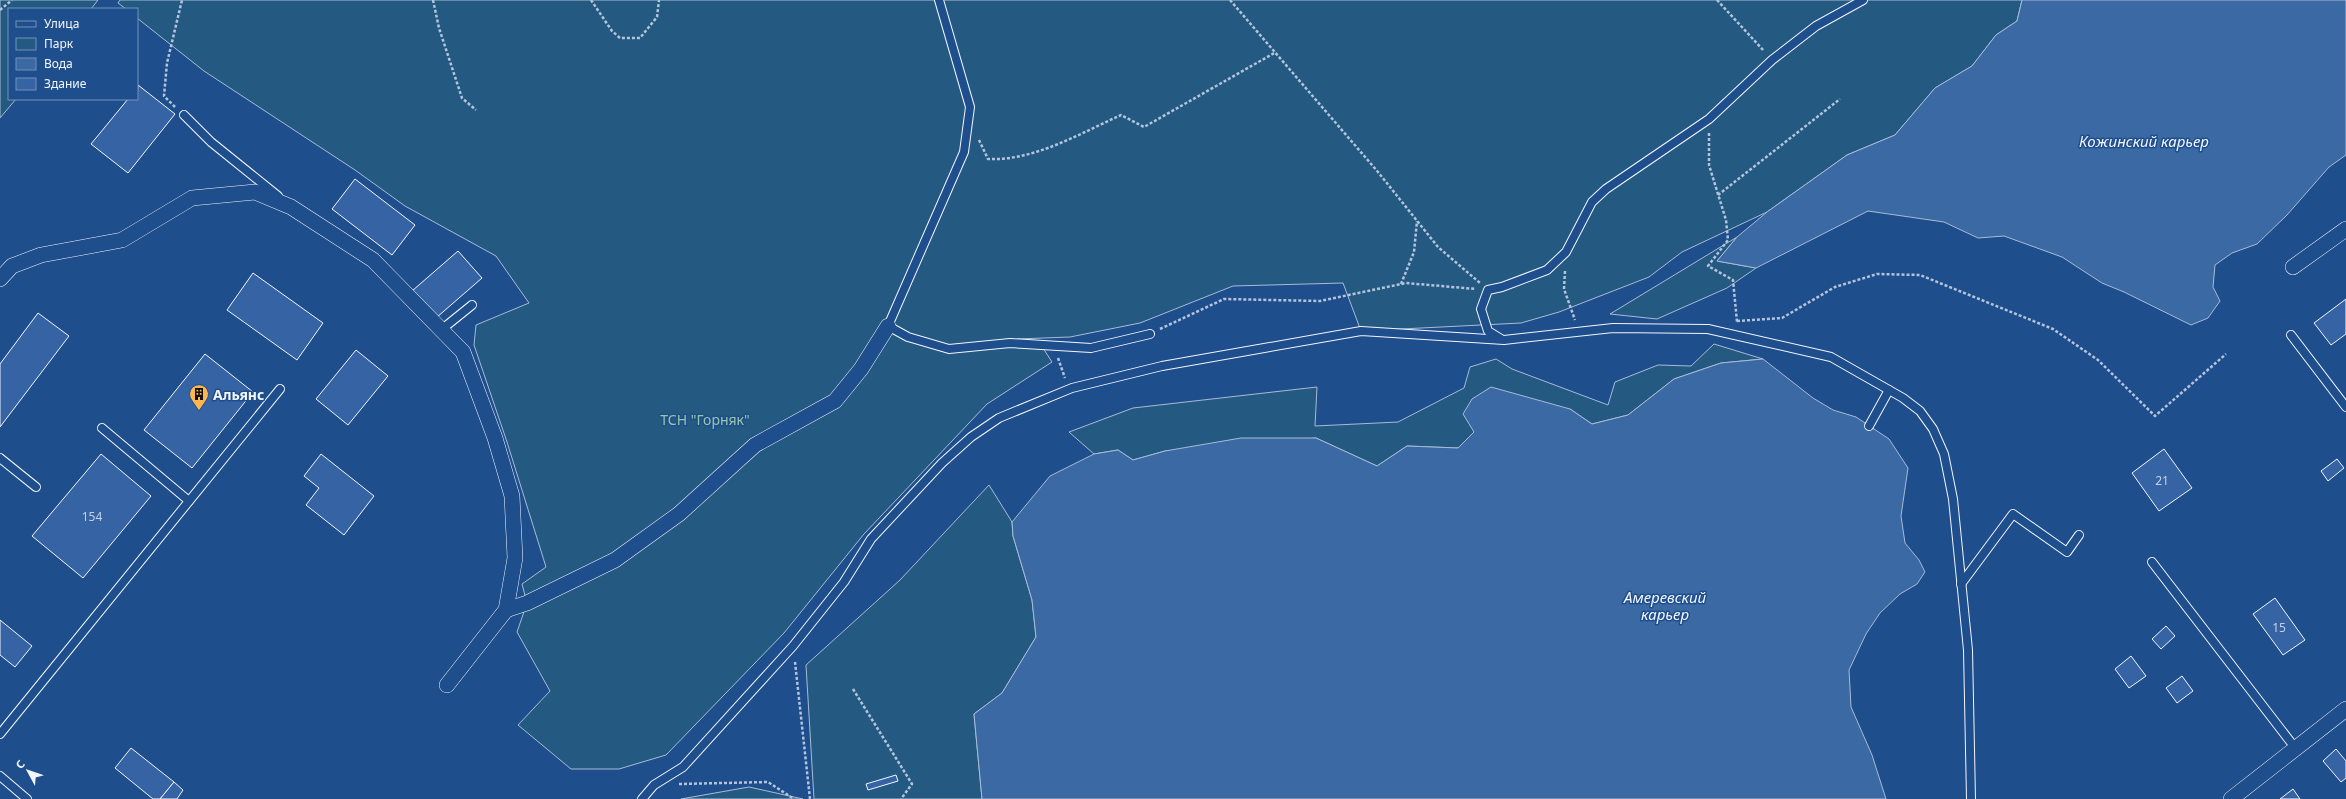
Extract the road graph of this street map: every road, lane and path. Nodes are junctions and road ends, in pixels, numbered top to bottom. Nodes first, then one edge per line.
1 (12, 0) edge
2 (182, 0) edge
3 (433, 0) edge
4 (591, 0) edge
5 (659, 0) edge
6 (939, 0) edge
7 (1230, 0) edge
8 (1717, 0) edge
9 (1862, 0) edge
10 (0, 10) edge
11 (1276, 52) junction
12 (1772, 60) junction
13 (1840, 99) dead end
14 (476, 110) dead end
15 (184, 115) joint
16 (1709, 119) junction
17 (968, 120) junction
18 (1718, 195) junction
19 (291, 207) junction
20 (1417, 221) junction
21 (2346, 229) edge
22 (1566, 252) junction
23 (2293, 267) dead end
24 (0, 279) edge
25 (1401, 284) junction
26 (1488, 290) junction
27 (472, 305) dead end
28 (1737, 321) junction
29 (888, 326) junction
30 (441, 330) junction
31 (1579, 332) junction
32 (1150, 334) joint
33 (1738, 334) junction
34 (2291, 335) dead end
35 (1504, 340) junction
36 (2226, 354) dead end
37 (1058, 358) dead end
38 (1065, 381) dead end
39 (280, 389) dead end
40 (1889, 390) junction
41 (2346, 407) edge
42 (1869, 426) dead end
43 (102, 428) dead end
44 (0, 458) edge
45 (36, 487) dead end
46 (189, 501) junction
47 (2079, 535) dead end
48 (2152, 562) dead end
49 (1961, 584) junction
50 (506, 610) junction
51 (793, 646) junction
52 (447, 685) dead end
53 (852, 689) dead end
54 (2346, 709) edge
55 (0, 734) edge
56 (2296, 749) junction
57 (0, 776) edge
58 (654, 785) junction
59 (27, 799) edge
60 (642, 799) edge
61 (794, 799) edge
62 (810, 799) edge
63 (901, 799) edge
64 (1971, 799) edge
65 (2231, 799) edge

1 - 10 path
2 - 15 path
3 - 14 path
4 - 5 path
6 - 17 lane
7 - 11 path
8 - 12 path
9 - 12 lane
11 - 17 path
11 - 20 path
12 - 16 lane
13 - 18 path
15 - 19 lane
16 - 18 path
16 - 22 lane
17 - 29 lane
18 - 28 path
19 - 24 street
19 - 30 street
20 - 25 path
20 - 26 path
21 - 23 street
22 - 26 lane
22 - 31 path
25 - 26 path
25 - 32 path
26 - 35 lane
27 - 30 lane
28 - 33 path
28 - 36 path
29 - 32 lane
29 - 50 street
30 - 50 street
31 - 33 lane
31 - 35 lane
33 - 40 lane
34 - 41 lane
35 - 51 lane
37 - 38 path
39 - 46 lane
40 - 42 lane
40 - 49 lane
43 - 46 lane
44 - 45 lane
46 - 55 lane
47 - 49 lane
48 - 56 lane
49 - 64 lane
50 - 52 street
51 - 58 lane
51 - 62 path
53 - 63 path
54 - 56 street
56 - 65 street
57 - 59 lane
58 - 60 lane
58 - 61 path

